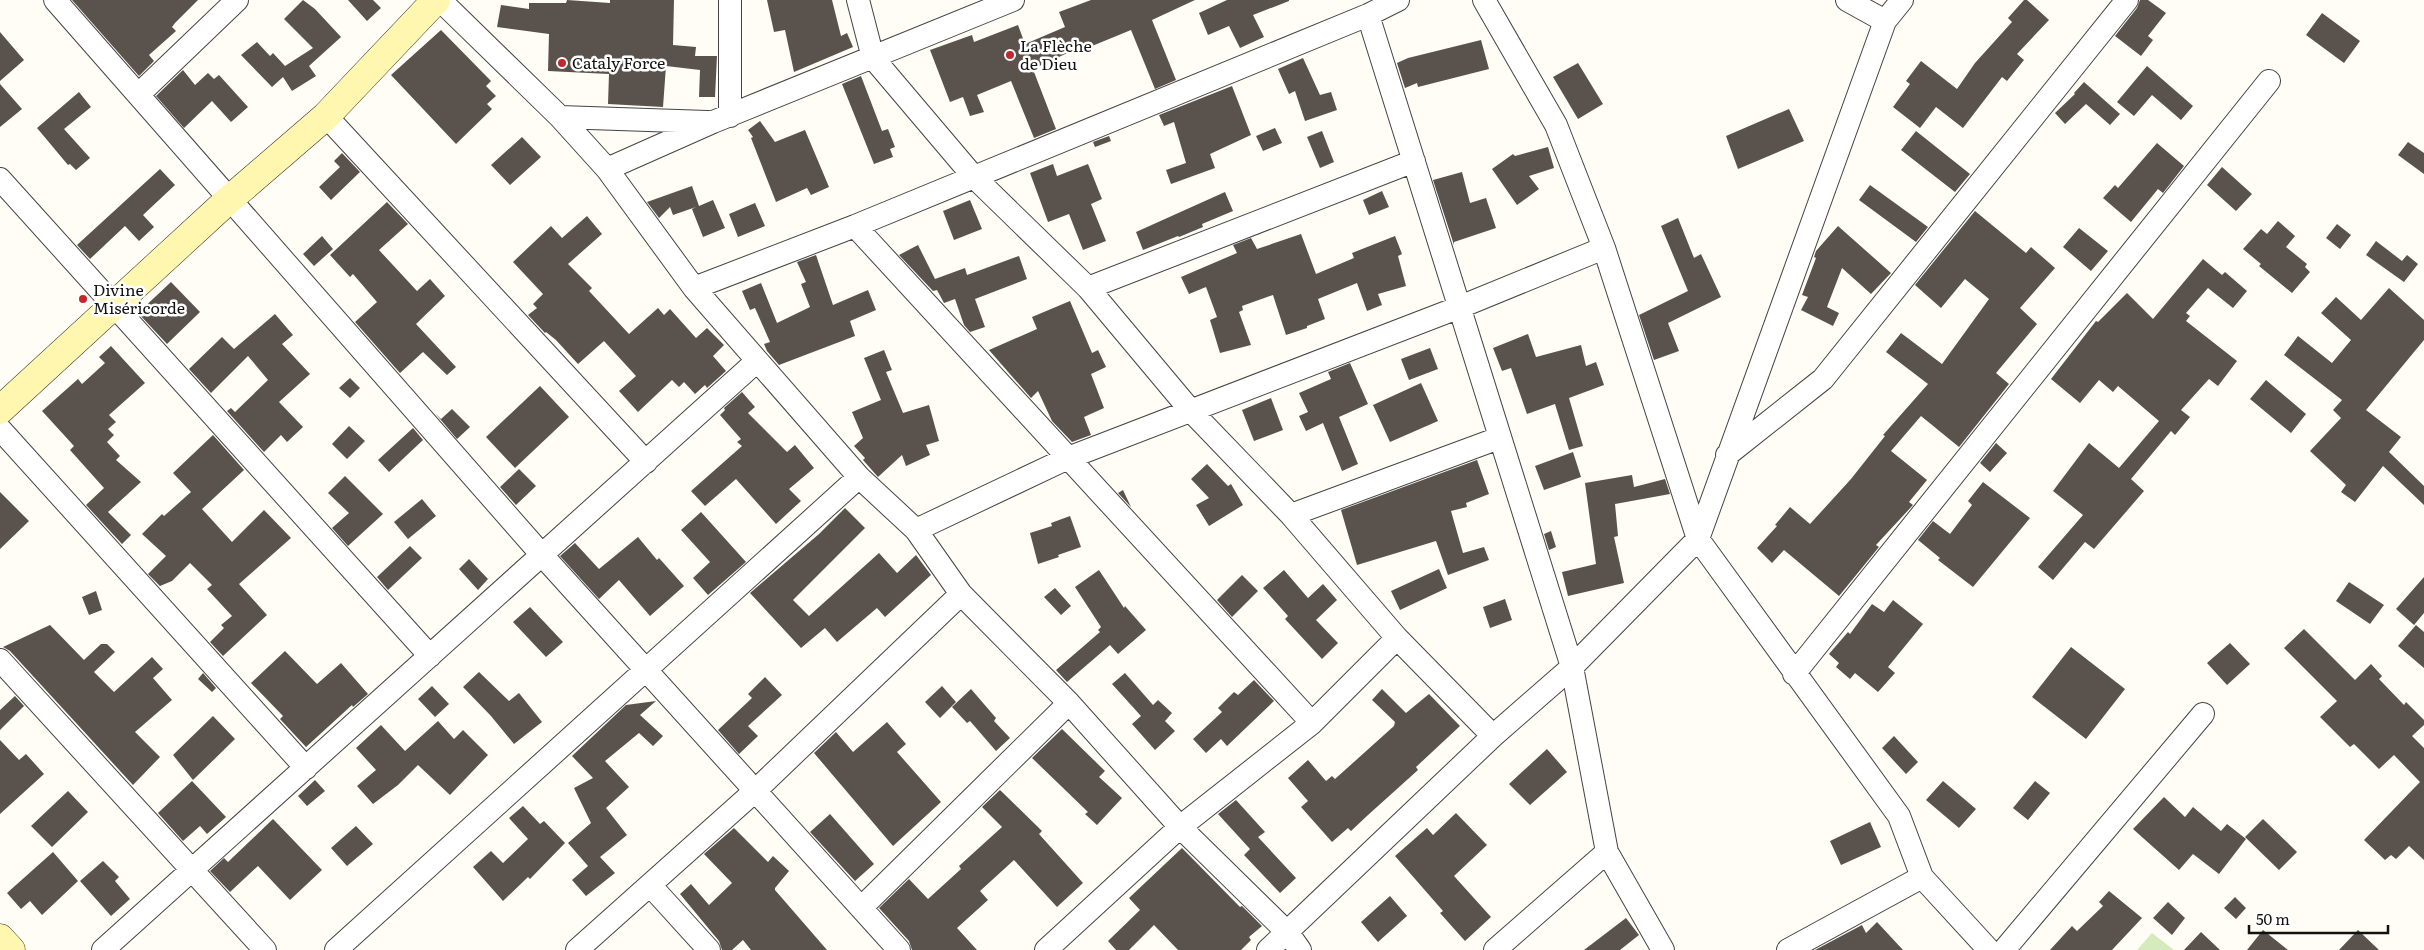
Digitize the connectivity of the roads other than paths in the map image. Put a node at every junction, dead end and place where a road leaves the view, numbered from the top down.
1 (55, 0) edge
2 (237, 0) edge
3 (436, 0) edge
4 (440, 0) edge
5 (730, 0) edge
6 (858, 0) edge
7 (1013, 0) edge
8 (1398, 0) edge
9 (1484, 0) edge
10 (1847, 0) edge
11 (1902, 0) edge
12 (2127, 0) edge
13 (1368, 15) junction
14 (1885, 22) junction
15 (873, 58) junction
16 (2269, 81) dead end
17 (139, 94) junction
18 (326, 116) junction
19 (560, 117) junction
20 (722, 119) junction
21 (1414, 161) junction
22 (607, 169) junction
23 (973, 176) junction
24 (0, 179) edge
25 (231, 198) junction
26 (854, 226) junction
27 (1604, 248) junction
28 (694, 288) junction
29 (1088, 288) junction
30 (113, 305) junction
31 (1460, 307) junction
32 (757, 361) junction
33 (0, 410) edge
34 (1190, 412) junction
35 (0, 430) edge
36 (1499, 438) junction
37 (1727, 455) junction
38 (1068, 458) junction
39 (646, 462) junction
40 (860, 477) junction
41 (1291, 516) junction
42 (916, 530) junction
43 (1698, 539) junction
44 (542, 555) junction
45 (961, 594) junction
46 (1397, 638) junction
47 (430, 656) junction
48 (0, 660) edge
49 (1572, 667) junction
50 (647, 671) junction
51 (1794, 674) junction
52 (1070, 703) junction
53 (2203, 714) dead end
54 (1312, 723) junction
55 (1494, 736) junction
56 (306, 768) junction
57 (754, 791) junction
58 (1180, 827) junction
59 (1608, 852) junction
60 (192, 870) junction
61 (1922, 877) junction
62 (650, 885) junction
63 (861, 908) junction
64 (0, 938) edge
65 (1294, 941) edge
66 (12, 950) edge
67 (103, 950) edge
68 (265, 950) edge
69 (336, 950) edge
70 (577, 950) edge
71 (708, 950) edge
72 (898, 950) edge
73 (1046, 950) edge
74 (1268, 950) edge
75 (1495, 950) edge
76 (1663, 950) edge
77 (1788, 950) edge
78 (1989, 950) edge
79 (2004, 950) edge

1 - 17 street
2 - 17 street
3 - 18 street
4 - 19 street
5 - 20 street
6 - 15 street
7 - 15 street
8 - 13 street
9 - 27 street
10 - 14 street
11 - 14 street
12 - 37 street
13 - 21 street
13 - 23 street
14 - 37 street
15 - 20 street
15 - 23 street
16 - 51 street
17 - 25 street
18 - 25 street
18 - 39 street
19 - 20 street
19 - 22 street
20 - 22 street
21 - 29 street
21 - 31 street
22 - 28 street
23 - 26 street
23 - 29 street
24 - 30 street
25 - 30 street
25 - 44 street
26 - 28 street
26 - 38 street
27 - 31 street
27 - 43 street
28 - 32 street
29 - 34 street
30 - 33 street
30 - 47 street
31 - 34 street
31 - 36 street
32 - 39 street
32 - 40 street
34 - 38 street
34 - 41 street
35 - 56 street
36 - 41 street
36 - 49 street
37 - 43 street
38 - 42 street
38 - 54 street
39 - 44 street
40 - 42 street
40 - 50 street
41 - 46 street
42 - 45 street
43 - 49 street
43 - 51 street
44 - 47 street
44 - 50 street
45 - 52 street
45 - 57 street
46 - 54 street
46 - 55 street
47 - 56 street
48 - 60 street
49 - 55 street
49 - 59 street
50 - 57 street
50 - 69 street
51 - 61 street
52 - 58 street
52 - 63 street
53 - 79 street
54 - 58 street
55 - 65 street
56 - 60 street
57 - 62 street
57 - 63 street
58 - 65 street
58 - 73 street
59 - 75 street
59 - 76 street
60 - 67 street
60 - 68 street
61 - 77 street
61 - 78 street
62 - 70 street
62 - 71 street
63 - 72 street
64 - 66 street
65 - 74 street

